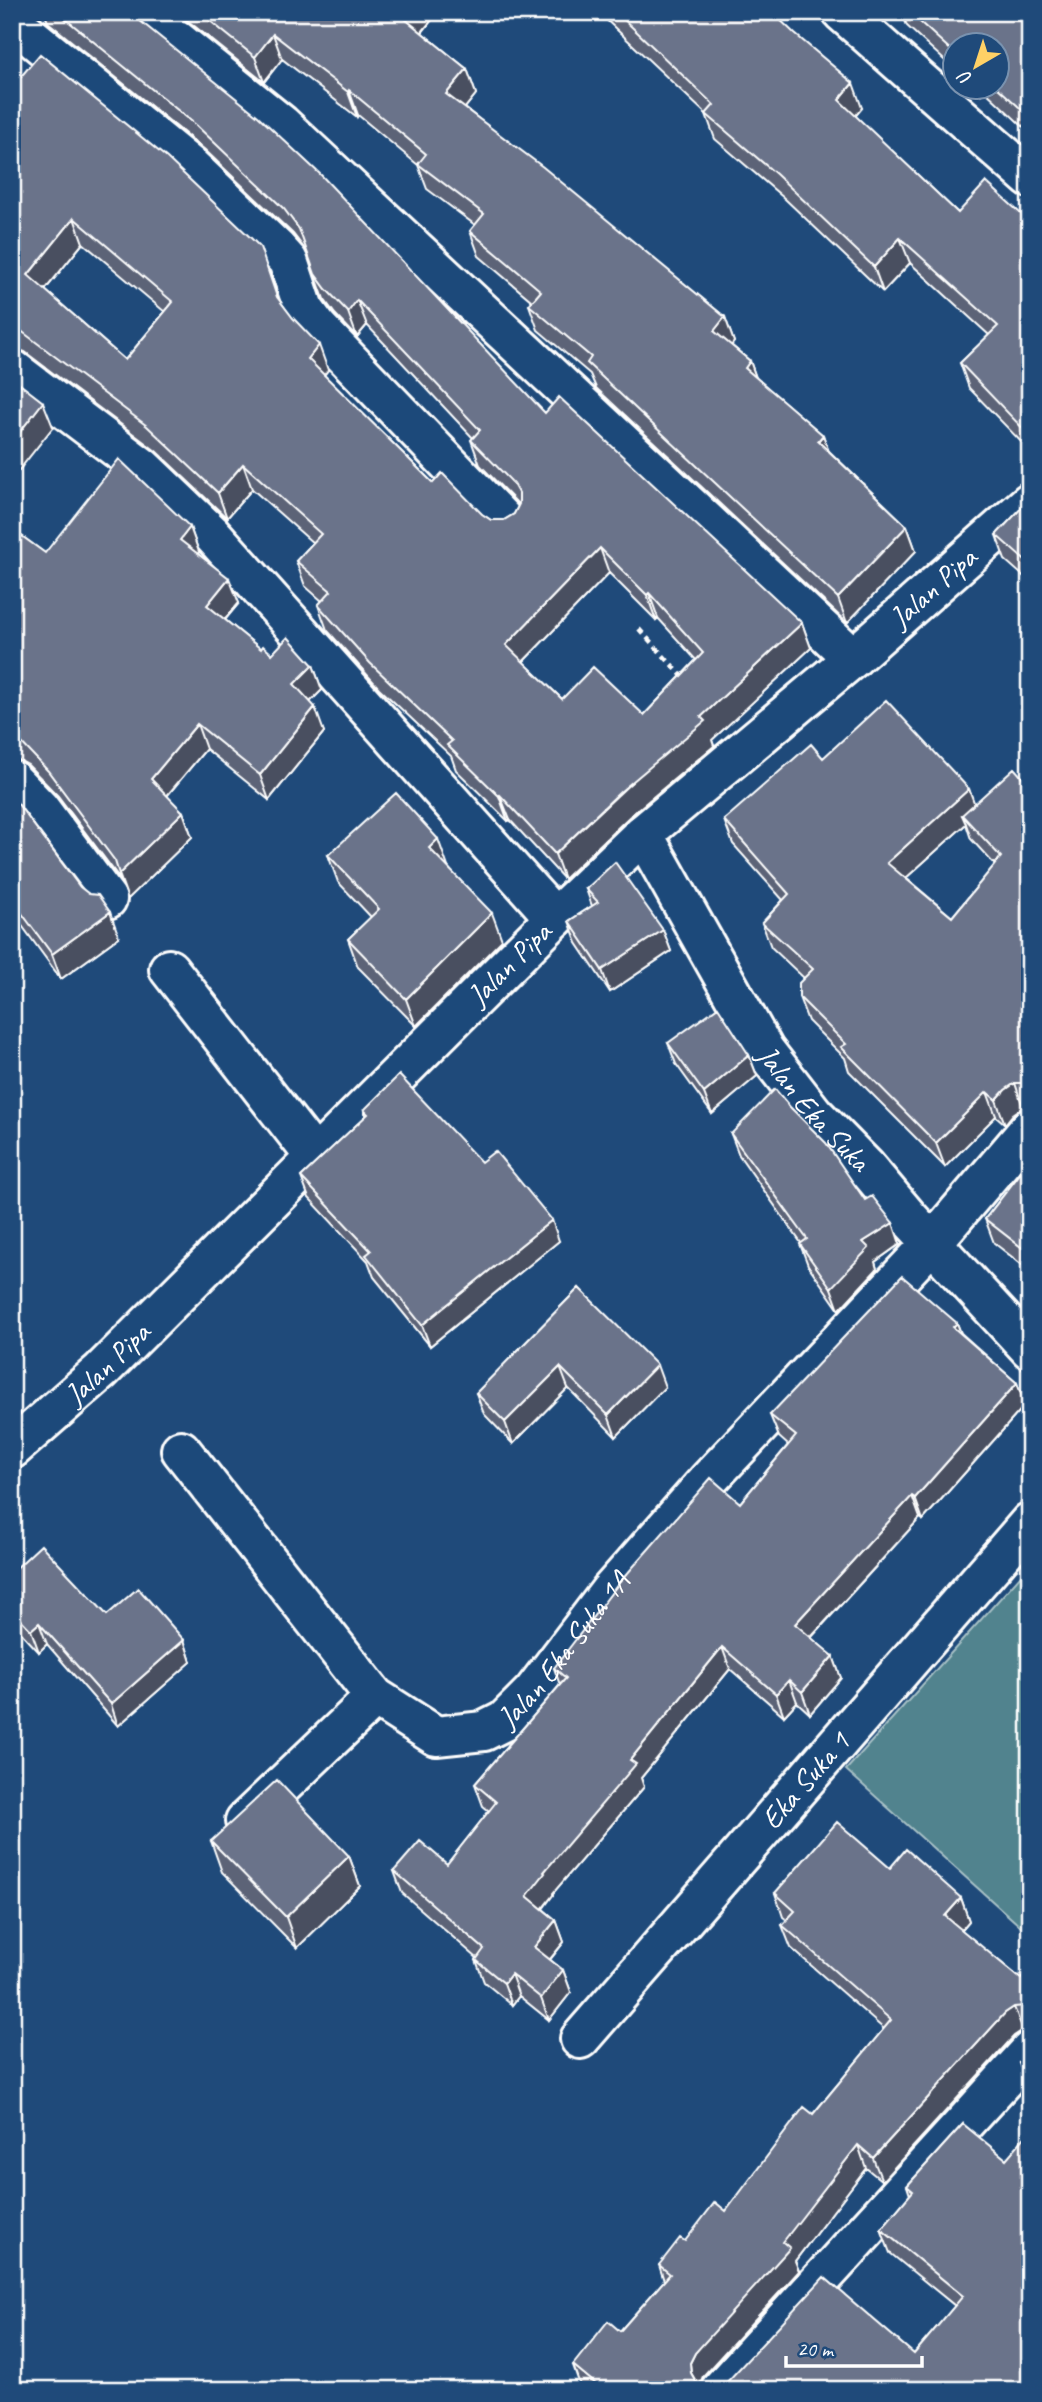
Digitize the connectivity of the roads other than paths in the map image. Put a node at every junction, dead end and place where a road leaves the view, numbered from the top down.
1 (142, 12) edge
2 (842, 12) edge
3 (1020, 12) edge
4 (12, 21) edge
5 (1030, 22) edge
6 (1030, 178) edge
7 (12, 369) edge
8 (1030, 502) edge
9 (508, 524) edge
10 (853, 658) junction
11 (12, 780) edge
12 (643, 834) junction
13 (107, 899) dead end
14 (555, 918) junction
15 (169, 969) dead end
16 (1030, 1128) edge
17 (315, 1157) junction
18 (932, 1243) junction
19 (1030, 1349) edge
20 (12, 1449) edge
21 (181, 1450) dead end
22 (1030, 1522) edge
23 (376, 1697) junction
24 (217, 1848) edge
25 (580, 2039) dead end
26 (1030, 2051) edge
27 (720, 2390) edge

1 - 10 street
2 - 6 street
3 - 5 street
4 - 9 street
7 - 14 street
8 - 10 street, Jalan Pipa
10 - 12 street, Jalan Pipa
11 - 13 street
12 - 14 street, Jalan Pipa
12 - 18 street, Jalan Eka Suka
14 - 17 street, Jalan Pipa
15 - 17 street
16 - 18 street, Jalan Eka Suka 1A
17 - 20 street, Jalan Pipa
18 - 19 street, Jalan Eka Suka
18 - 23 street, Jalan Eka Suka 1A
21 - 23 street, Jalan Eka Suka 1A
22 - 25 street, Eka Suka 1
23 - 24 street
26 - 27 street

